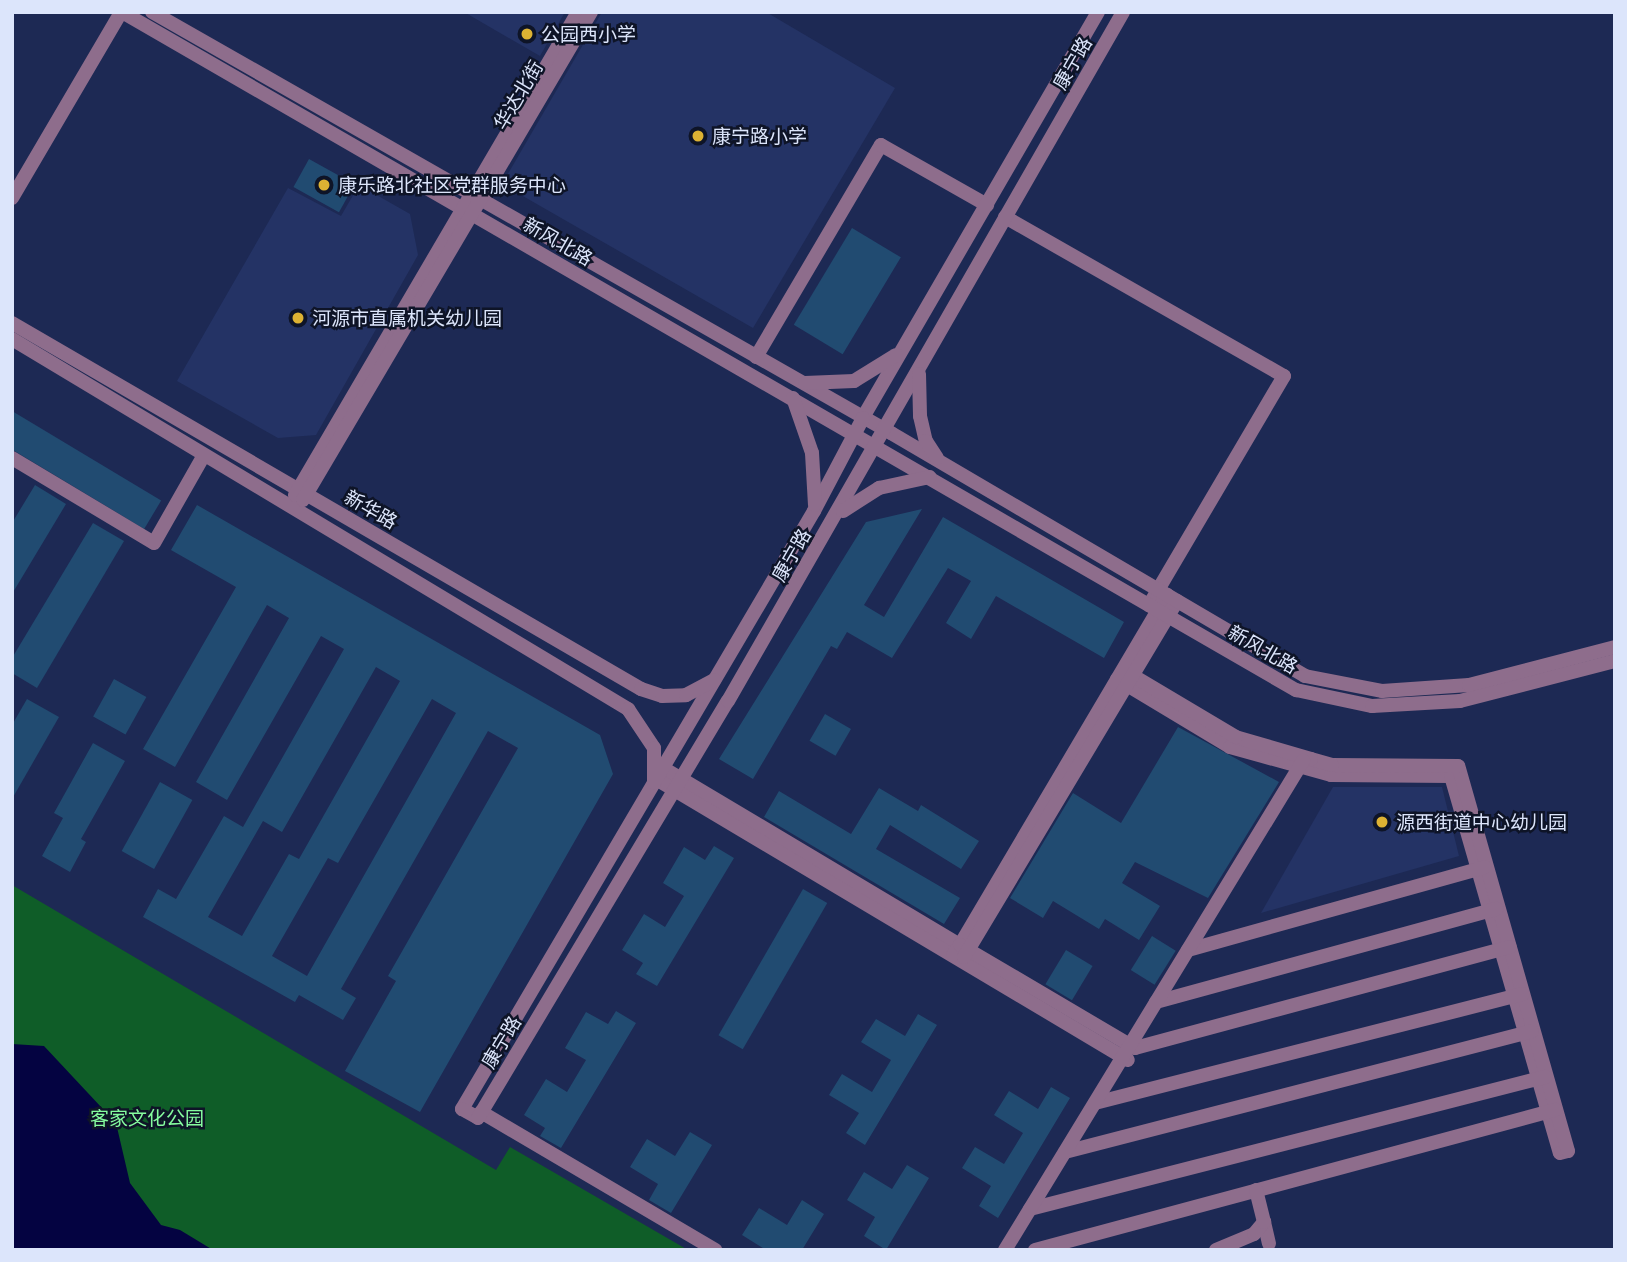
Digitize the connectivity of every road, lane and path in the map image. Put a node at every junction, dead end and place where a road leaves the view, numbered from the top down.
1 (122, 12) edge
2 (152, 12) edge
3 (578, 12) edge
4 (591, 12) edge
5 (1098, 12) edge
6 (1123, 12) edge
7 (473, 195) junction
8 (12, 198) edge
9 (987, 205) junction
10 (465, 209) junction
11 (1005, 216) junction
12 (12, 323) edge
13 (12, 339) edge
14 (903, 351) junction
15 (756, 357) junction
16 (921, 362) junction
17 (802, 383) junction
18 (793, 398) junction
19 (863, 418) junction
20 (883, 429) junction
21 (855, 434) junction
22 (875, 445) junction
23 (204, 454) junction
24 (12, 458) edge
25 (939, 462) junction
26 (930, 477) junction
27 (302, 492) junction
28 (293, 508) junction
29 (814, 511) junction
30 (832, 522) junction
31 (1167, 596) junction
32 (1159, 610) junction
33 (1615, 647) edge
34 (1615, 661) edge
35 (1125, 678) junction
36 (715, 680) junction
37 (1305, 763) junction
38 (658, 777) junction
39 (678, 785) junction
40 (1482, 868) junction
41 (1494, 910) junction
42 (1192, 948) junction
43 (1505, 948) junction
44 (961, 953) junction
45 (1519, 995) junction
46 (1160, 1001) junction
47 (1529, 1032) junction
48 (1129, 1053) junction
49 (1543, 1078) junction
50 (1099, 1102) junction
51 (480, 1115) junction
52 (1069, 1151) junction
53 (1256, 1190) junction
54 (1034, 1208) junction
55 (1264, 1222) junction
56 (1269, 1243) dead end
57 (702, 1250) edge
58 (715, 1250) edge
59 (1005, 1250) edge
60 (1012, 1250) edge
61 (1035, 1250) edge
62 (1216, 1250) edge

1 - 8 street
1 - 10 street, 新风北路
2 - 7 street, 新风北路
3 - 7 street, 华达北街
4 - 7 street, 华达北街
5 - 9 street, 康宁路
6 - 11 street, 康宁路
7 - 10 street
7 - 15 street, 新风北路
9 - 14 street, 康宁路
9 - 15 street
10 - 18 street, 新风北路
10 - 27 street
11 - 16 street, 康宁路
11 - 31 street
12 - 27 street, 新华路
13 - 23 street, 新华路
14 - 17 street
14 - 19 street, 康宁路
15 - 17 street, 新风北路
16 - 20 street, 康宁路
16 - 25 street
17 - 19 street, 新风北路
18 - 21 street, 新风北路
18 - 29 street
19 - 20 street, 新风北路
19 - 21 street, 康宁路
20 - 22 street, 康宁路
20 - 25 street, 新风北路
21 - 22 street, 新风北路
21 - 29 street, 康宁路
22 - 26 street, 新风北路
22 - 30 street, 康宁路
23 - 24 street
23 - 28 street, 新华路
25 - 31 street, 新风北路
26 - 30 street
26 - 32 street, 新风北路
27 - 28 street
27 - 36 street, 新华路
28 - 38 street, 新华路
29 - 36 street, 康宁路
30 - 39 street, 康宁路
31 - 32 street
31 - 32 street
31 - 33 street, 新风北路
32 - 34 street, 新风北路
32 - 35 street
35 - 37 street
35 - 44 street
36 - 38 street, 康宁路
37 - 40 street
37 - 42 street
38 - 39 street
38 - 51 street, 康宁路
39 - 44 street
39 - 51 street, 康宁路
40 - 41 street
40 - 42 street
41 - 43 street
41 - 46 street
42 - 46 street
43 - 45 street
43 - 48 street
44 - 48 street
45 - 47 street
45 - 50 street
46 - 48 street
47 - 49 street
47 - 52 street
48 - 50 street
49 - 53 street
49 - 54 street
50 - 52 street
51 - 57 street
51 - 58 street
52 - 54 street
53 - 55 street
53 - 61 street
54 - 59 street
54 - 60 street
55 - 56 street
55 - 62 street

